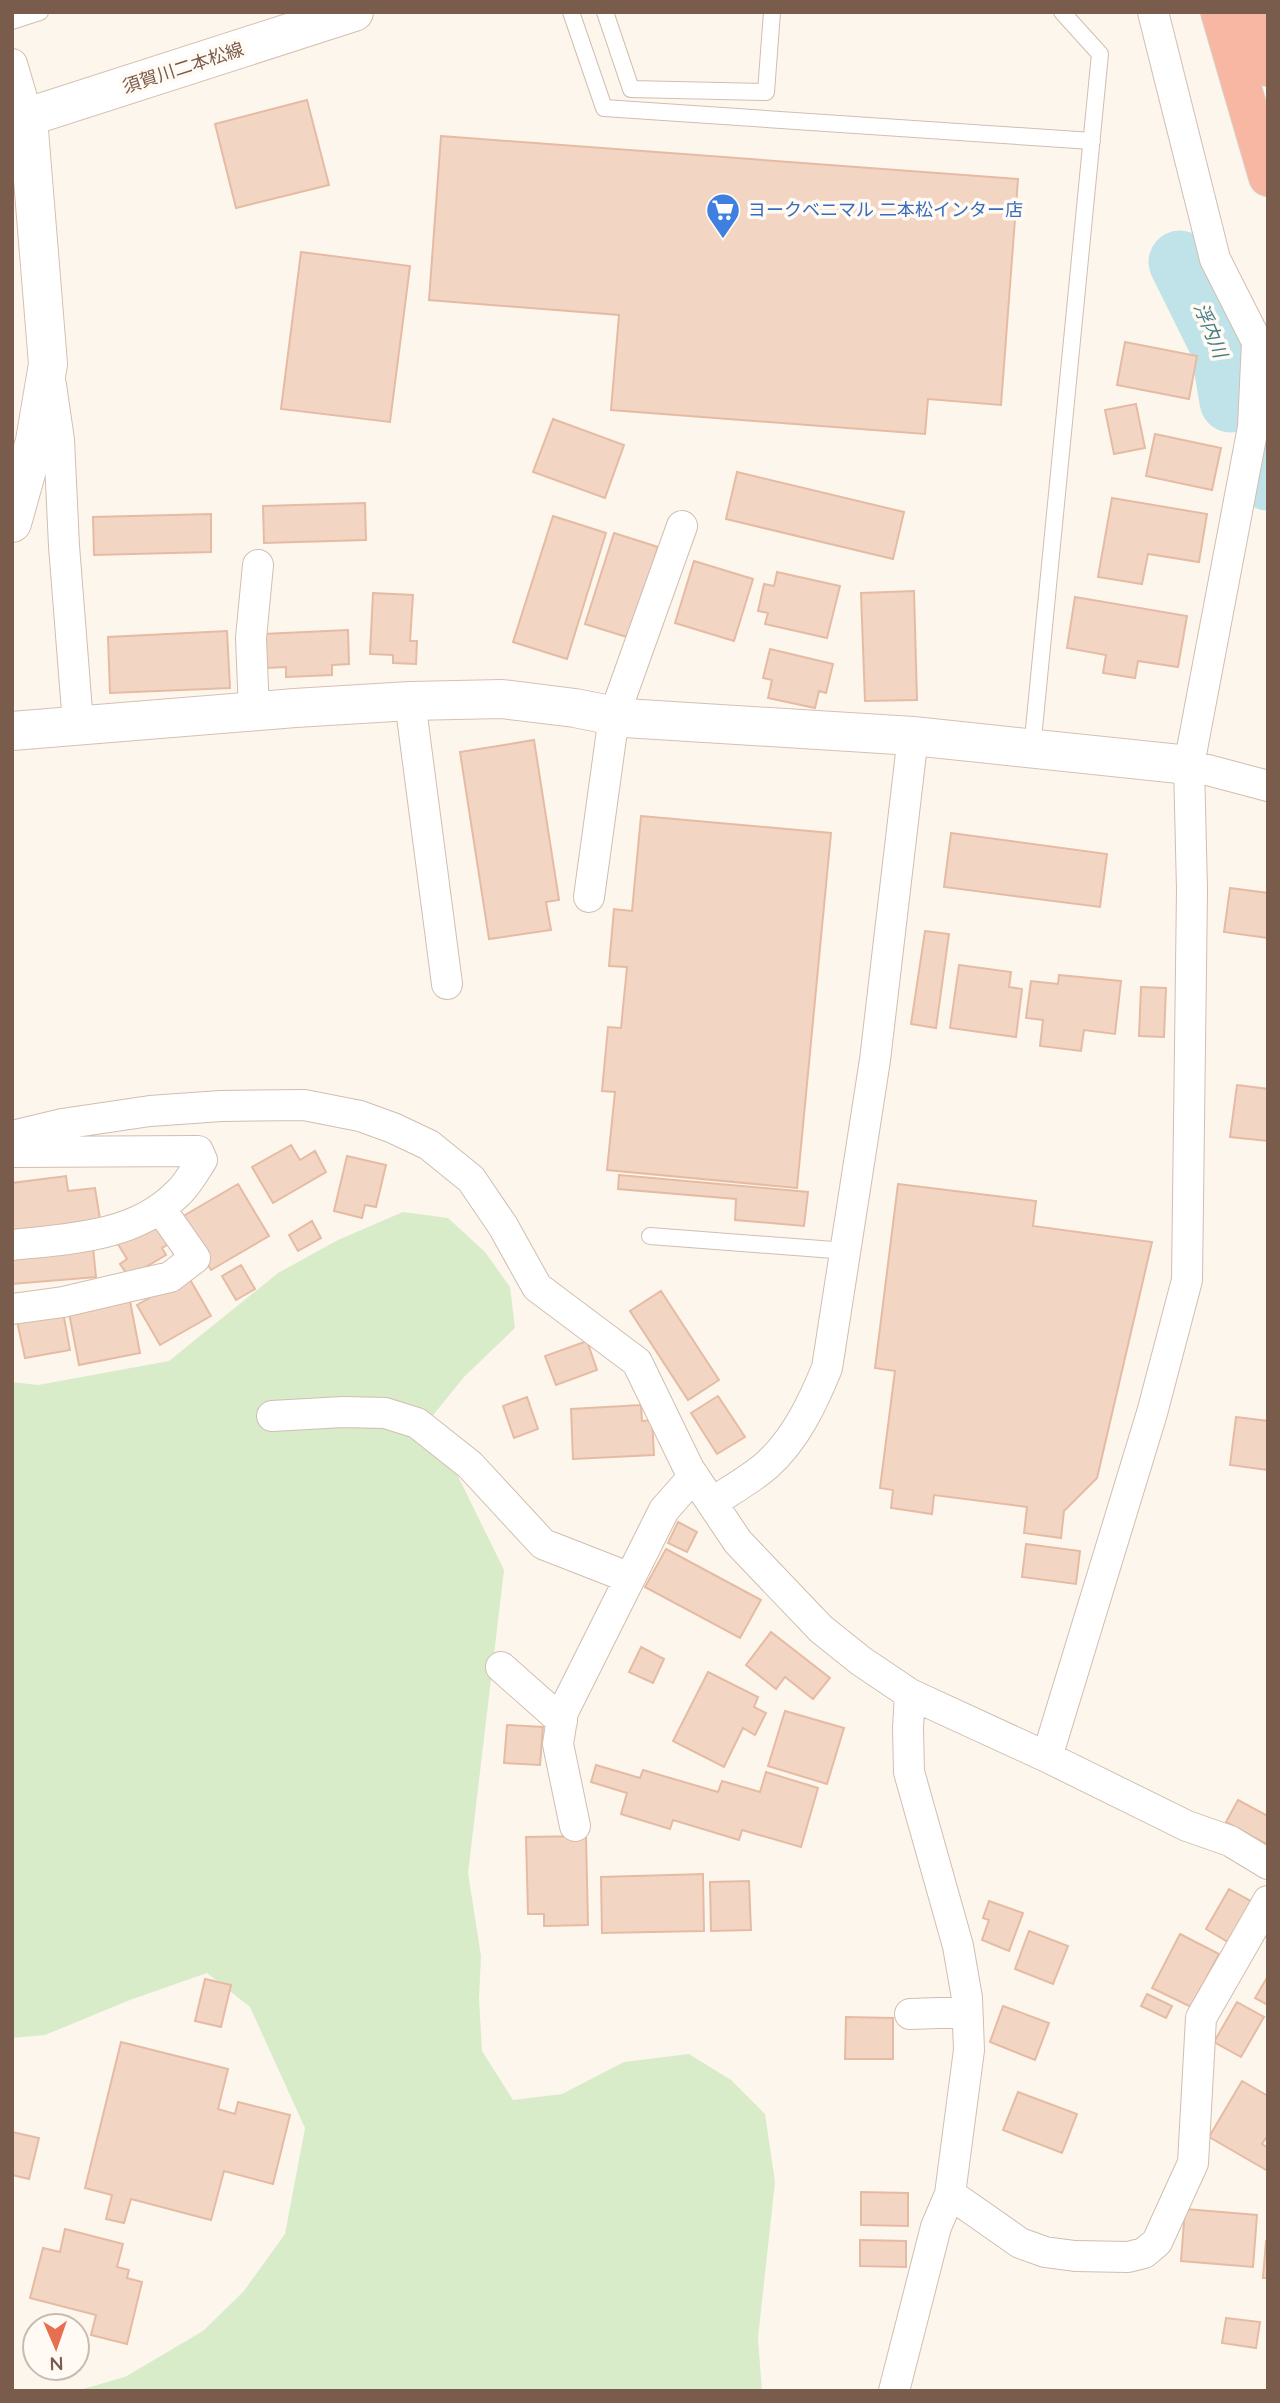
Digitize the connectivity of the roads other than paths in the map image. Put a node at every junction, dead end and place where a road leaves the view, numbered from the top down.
1 (40, 12) edge
2 (354, 12) edge
3 (571, 12) edge
4 (605, 12) edge
5 (772, 12) edge
6 (1062, 12) edge
7 (1153, 12) edge
8 (1220, 12) edge
9 (1250, 12) edge
10 (12, 21) edge
11 (12, 64) edge
12 (1268, 67) edge
13 (20, 120) edge
14 (1092, 141) junction
15 (1268, 177) edge
16 (1262, 342) edge
17 (48, 364) junction
18 (12, 523) edge
19 (682, 526) dead end
20 (257, 565) dead end
21 (410, 701) junction
22 (254, 712) junction
23 (614, 716) junction
24 (78, 724) junction
25 (12, 731) edge
26 (912, 736) junction
27 (1032, 749) junction
28 (1189, 765) junction
29 (1268, 786) edge
30 (589, 897) dead end
31 (447, 984) dead end
32 (12, 1136) edge
33 (12, 1152) edge
34 (160, 1208) junction
35 (650, 1236) dead end
36 (12, 1245) edge
37 (847, 1251) junction
38 (12, 1309) edge
39 (272, 1416) dead end
40 (694, 1476) junction
41 (713, 1502) junction
42 (630, 1578) junction
43 (500, 1667) dead end
44 (910, 1694) junction
45 (562, 1721) junction
46 (1047, 1757) junction
47 (575, 1826) dead end
48 (1268, 1864) edge
49 (1268, 1901) edge
50 (967, 2012) junction
51 (910, 2014) dead end
52 (950, 2194) junction
53 (894, 2391) edge

1 - 10 lane
2 - 13 street, 須賀川二本松線
3 - 14 lane
4 - 5 lane
6 - 14 lane
7 - 16 street
8 - 15 highway
9 - 12 highway
11 - 13 street
13 - 17 street
14 - 27 lane
16 - 28 street
17 - 18 street
17 - 24 street
19 - 23 street
20 - 22 street
21 - 22 street
21 - 23 street
21 - 31 street
22 - 24 street
23 - 26 street
23 - 30 street
24 - 25 street
26 - 27 street
26 - 37 street
27 - 28 street
28 - 29 street
28 - 46 street
32 - 40 street
33 - 34 street
34 - 36 street
34 - 38 street
35 - 37 lane
37 - 41 street
39 - 42 street
40 - 41 street
40 - 42 street
41 - 44 street
42 - 45 street
43 - 45 street
44 - 46 street
44 - 50 street
45 - 47 street
46 - 48 street
49 - 52 street
50 - 51 street
50 - 52 street
52 - 53 street

